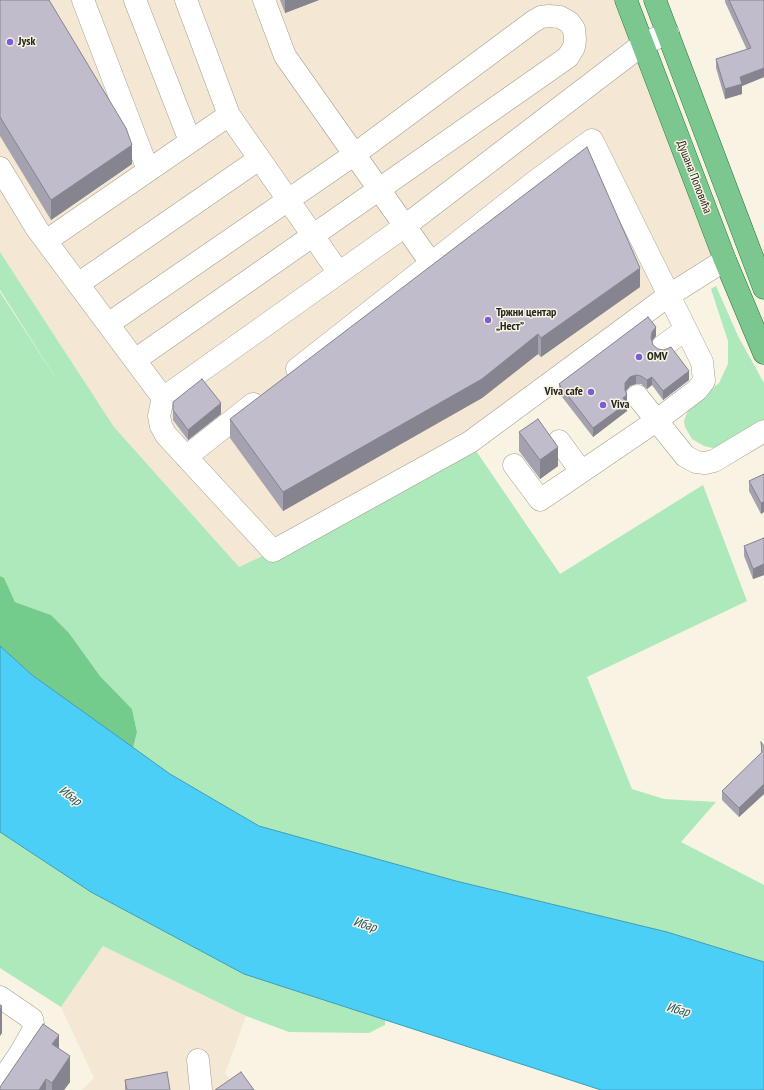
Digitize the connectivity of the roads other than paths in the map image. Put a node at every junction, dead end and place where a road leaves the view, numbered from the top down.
1 (84, 0) edge
2 (135, 0) edge
3 (186, 0) edge
4 (264, 0) edge
5 (626, 0) edge
6 (656, 0) edge
7 (668, 33) junction
8 (643, 44) junction
9 (229, 115) junction
10 (190, 141) junction
11 (355, 154) junction
12 (259, 159) junction
13 (0, 168) edge
14 (148, 170) junction
15 (380, 190) junction
16 (288, 200) junction
17 (405, 226) junction
18 (314, 236) junction
19 (46, 241) junction
20 (725, 260) junction
21 (431, 262) junction
22 (339, 273) junction
23 (78, 284) junction
24 (764, 288) edge
25 (668, 296) junction
26 (108, 324) junction
27 (685, 330) junction
28 (664, 346) dead end
29 (764, 353) edge
30 (135, 360) junction
31 (637, 396) dead end
32 (163, 398) junction
33 (656, 421) junction
34 (764, 431) edge
35 (559, 441) dead end
36 (186, 457) junction
37 (514, 465) dead end
38 (581, 471) junction
39 (0, 997) edge
40 (198, 1060) dead end
41 (0, 1083) edge
42 (201, 1090) edge

1 - 14 lane
2 - 10 lane
3 - 9 lane
4 - 11 lane
5 - 8 main road, Душана Поповића
6 - 7 main road
7 - 8 lane
7 - 24 main road
8 - 17 lane
8 - 20 main road, Душана Поповића
9 - 10 lane
9 - 12 lane
10 - 14 lane
11 - 15 lane
11 - 15 lane
11 - 16 lane
12 - 16 lane
12 - 23 lane
13 - 19 lane
14 - 19 lane
15 - 17 lane
15 - 18 lane
16 - 18 lane
16 - 26 lane
17 - 21 lane
17 - 22 lane
18 - 22 lane
18 - 30 lane
19 - 23 lane
20 - 25 lane
20 - 29 main road, Душана Поповића
21 - 25 lane
21 - 36 lane
22 - 32 lane
23 - 26 lane
25 - 27 lane
25 - 36 lane
26 - 30 lane
27 - 28 lane
27 - 33 lane
30 - 32 lane
31 - 33 lane
32 - 36 lane
33 - 34 lane
33 - 38 lane
35 - 38 lane
37 - 38 lane
39 - 41 lane
40 - 42 lane

